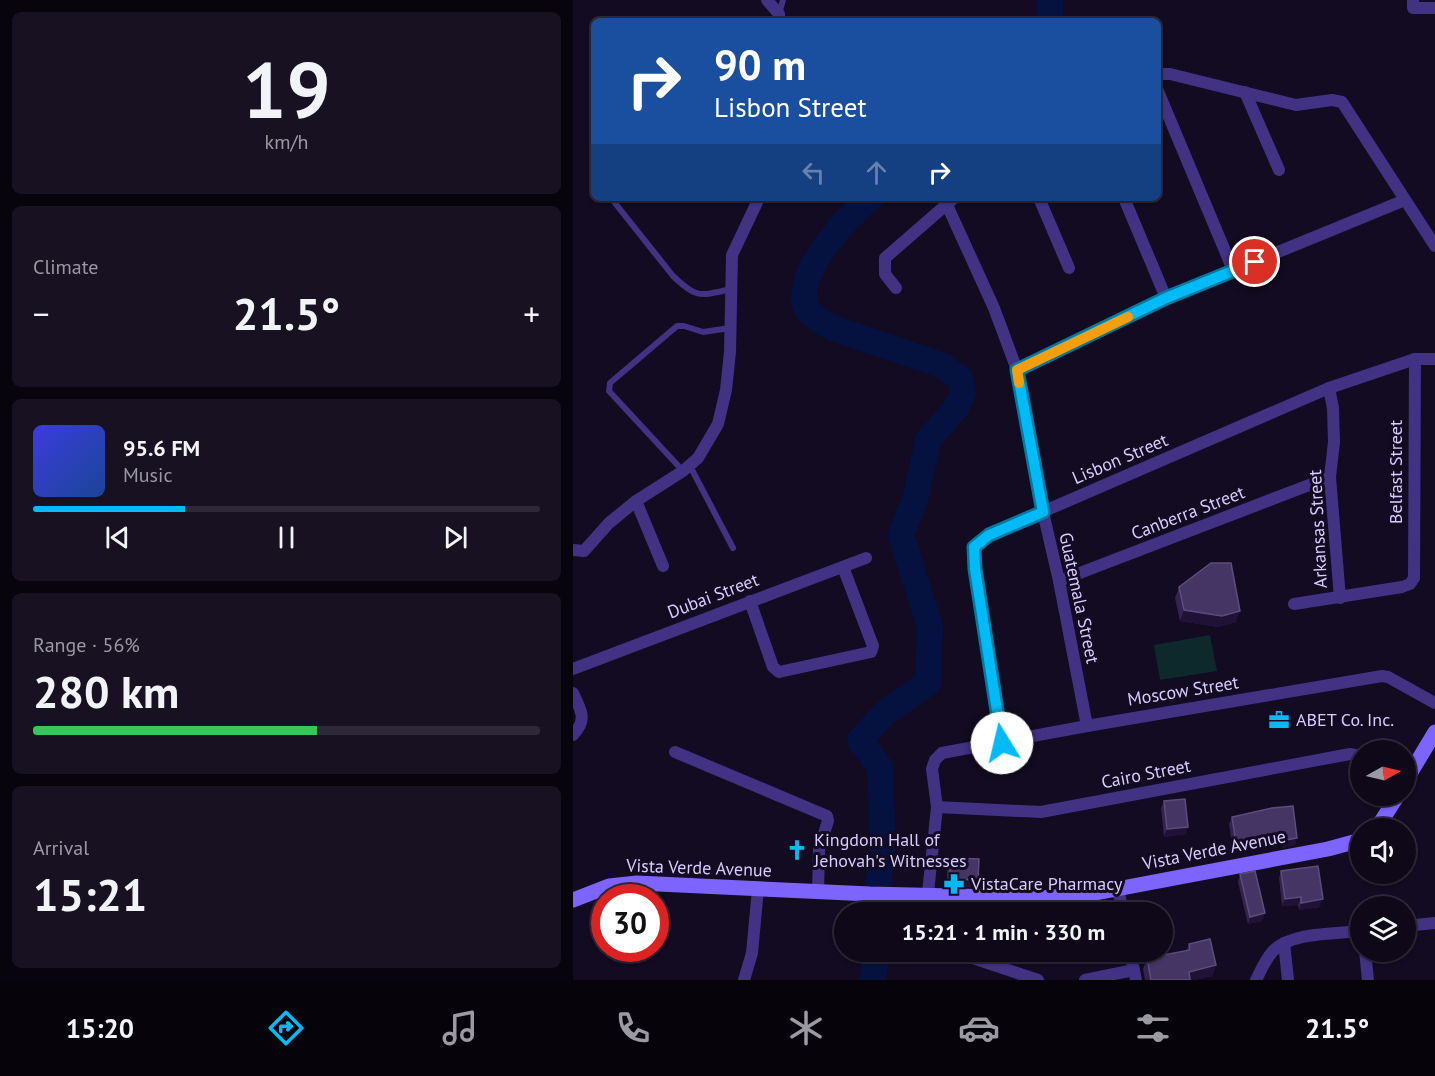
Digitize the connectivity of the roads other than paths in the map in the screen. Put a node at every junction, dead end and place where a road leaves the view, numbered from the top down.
1 (767, 0) edge
2 (783, 0) edge
3 (1413, 0) edge
4 (1435, 8) edge
5 (779, 17) edge
6 (1161, 74) edge
7 (1245, 92) junction
8 (1161, 98) edge
9 (1279, 170) dead end
10 (1405, 200) junction
11 (613, 201) edge
12 (758, 201) edge
13 (950, 201) edge
14 (1040, 201) edge
15 (1125, 201) edge
16 (1435, 246) edge
17 (1069, 268) dead end
18 (1233, 270) junction
19 (896, 288) dead end
20 (731, 289) junction
21 (1166, 298) junction
22 (731, 328) junction
23 (1435, 359) edge
24 (1415, 360) junction
25 (1017, 370) junction
26 (1329, 388) junction
27 (686, 468) junction
28 (1330, 477) junction
29 (636, 501) junction
30 (1043, 512) junction
31 (733, 548) dead end
32 (578, 550) edge
33 (866, 558) dead end
34 (663, 566) dead end
35 (843, 567) junction
36 (1059, 581) junction
37 (1340, 598) junction
38 (750, 601) junction
39 (1294, 604) dead end
40 (573, 669) edge
41 (573, 693) edge
42 (1435, 703) edge
43 (1087, 726) junction
44 (1435, 732) edge
45 (573, 735) edge
46 (1002, 743) junction
47 (675, 752) dead end
48 (1350, 754) edge
49 (1416, 765) edge
50 (937, 807) junction
51 (1350, 843) edge
52 (1118, 888) junction
53 (758, 889) junction
54 (818, 892) junction
55 (927, 895) junction
56 (573, 900) edge
57 (927, 902) edge
58 (1121, 902) edge
59 (1435, 923) edge
60 (1416, 925) edge
61 (1350, 932) edge
62 (1284, 943) junction
63 (985, 962) edge
64 (1366, 962) edge
65 (1135, 975) edge
66 (744, 980) edge
67 (1038, 980) edge
68 (1085, 980) edge
69 (1256, 980) edge
70 (1288, 980) edge
71 (1368, 980) edge

1 - 5 street
2 - 5 lane
3 - 4 street
6 - 7 street
7 - 9 street
7 - 10 street
8 - 18 street
10 - 16 street
10 - 18 street
11 - 20 lane
12 - 20 street
13 - 19 street
13 - 25 street, Guatemala Street
14 - 17 street
15 - 21 street
18 - 21 street
20 - 22 street
21 - 25 street
22 - 27 street
22 - 27 lane
23 - 24 street, Lisbon Street
24 - 26 street, Lisbon Street
24 - 37 street, Belfast Street
25 - 30 street, Guatemala Street
26 - 28 street, Arkansas Street
26 - 30 street, Lisbon Street
27 - 29 street
27 - 31 lane
28 - 36 street, Canberra Street
28 - 37 street, Arkansas Street
29 - 32 street
29 - 34 street
30 - 36 street, Guatemala Street
30 - 46 street, Lisbon Street
33 - 35 street, Dubai Street
35 - 38 street, Dubai Street
35 - 38 street
36 - 43 street, Guatemala Street
37 - 39 street
38 - 40 street, Dubai Street
41 - 45 street
42 - 43 street, Moscow Street
43 - 46 street, Moscow Street
44 - 49 street
46 - 50 street, Moscow Street
47 - 54 street
48 - 50 street, Cairo Street
50 - 55 street
51 - 52 street, Vista Verde Avenue
52 - 55 street, Vista Verde Avenue
52 - 58 street
53 - 54 street, Vista Verde Avenue
53 - 56 street, Vista Verde Avenue
53 - 66 street
54 - 55 street, Vista Verde Avenue
55 - 57 street
59 - 60 street
61 - 62 street
62 - 69 street
62 - 70 street
63 - 67 street
64 - 71 street
65 - 68 street

